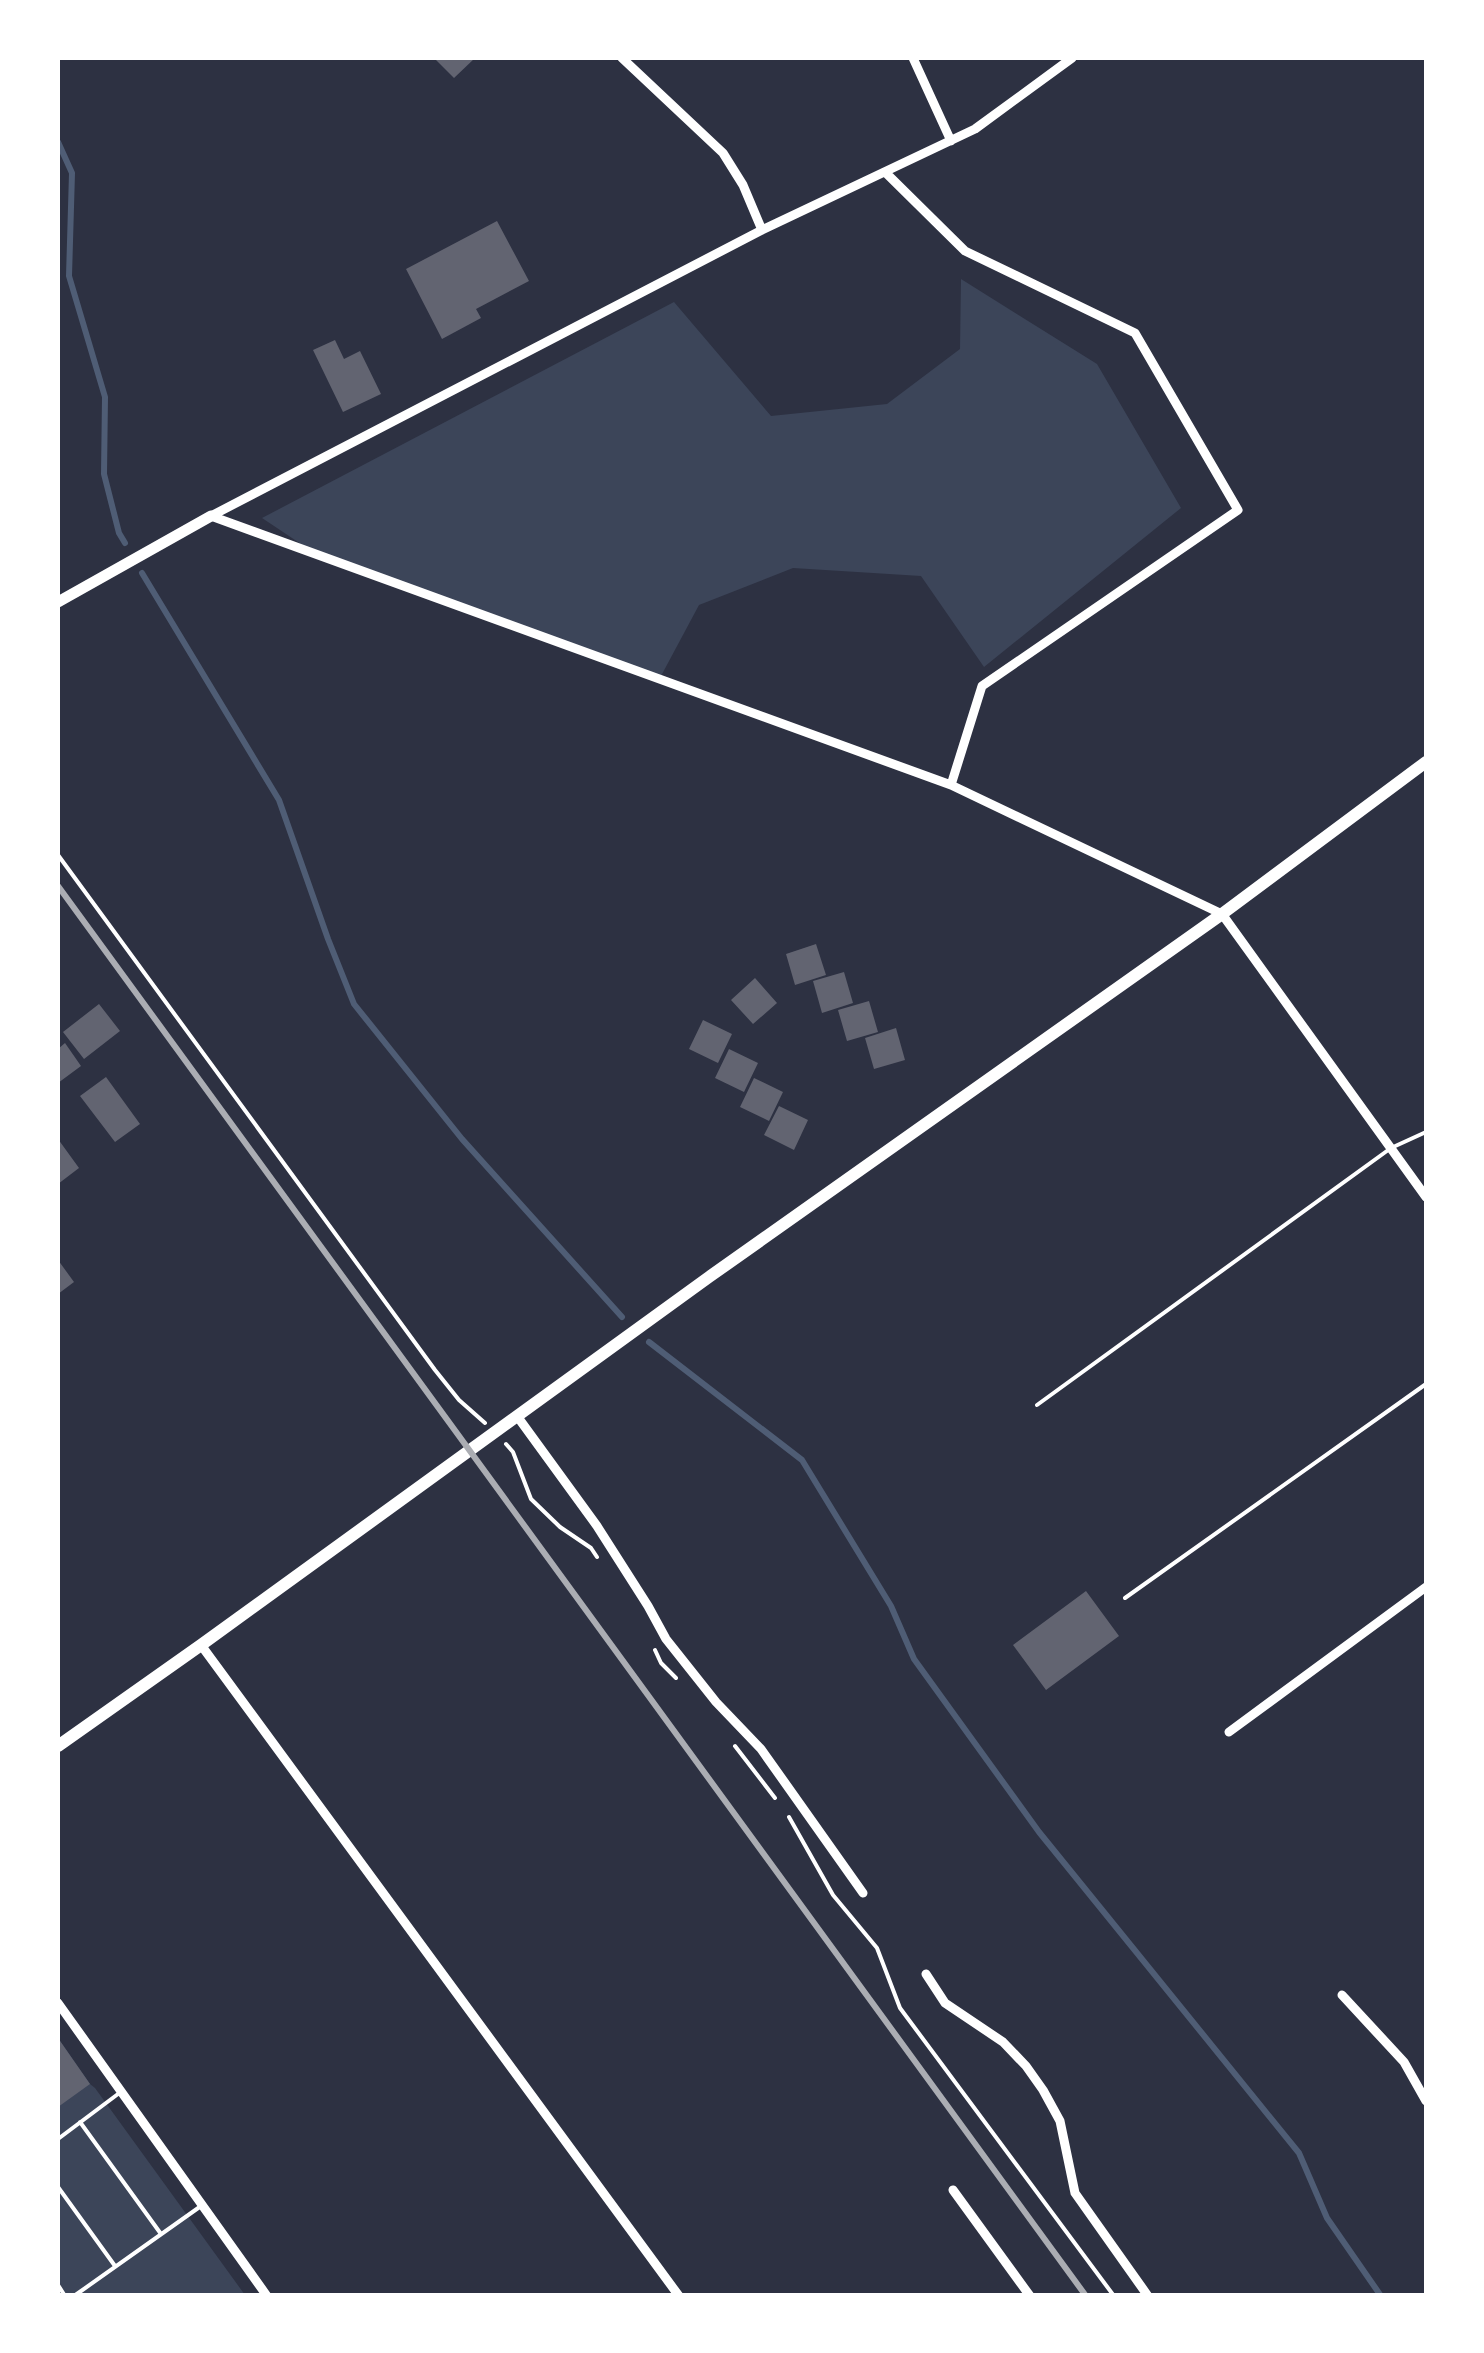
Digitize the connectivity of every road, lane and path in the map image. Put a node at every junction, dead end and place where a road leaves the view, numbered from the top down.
1 (622, 58) edge
2 (913, 58) edge
3 (1072, 58) edge
4 (952, 141) junction
5 (885, 172) junction
6 (762, 230) junction
7 (211, 516) junction
8 (58, 602) edge
9 (1426, 762) edge
10 (951, 785) junction
11 (58, 855) edge
12 (1222, 914) junction
13 (1426, 1132) edge
14 (1391, 1148) junction
15 (1426, 1197) edge
16 (1426, 1384) edge
17 (1037, 1405) dead end
18 (516, 1416) junction
19 (495, 1432) junction
20 (600, 1560) dead end
21 (1426, 1587) edge
22 (1126, 1598) dead end
23 (202, 1645) junction
24 (652, 1646) dead end
25 (681, 1683) dead end
26 (1230, 1732) dead end
27 (58, 1746) edge
28 (735, 1746) dead end
29 (777, 1800) dead end
30 (787, 1814) dead end
31 (864, 1893) dead end
32 (926, 1974) dead end
33 (1342, 1995) dead end
34 (58, 2003) edge
35 (121, 2092) junction
36 (1426, 2101) edge
37 (80, 2122) junction
38 (58, 2139) edge
39 (58, 2187) edge
40 (952, 2190) dead end
41 (202, 2205) junction
42 (160, 2234) junction
43 (115, 2266) junction
44 (58, 2285) edge
45 (65, 2296) edge
46 (74, 2296) edge
47 (267, 2296) edge
48 (679, 2296) edge
49 (1030, 2296) edge
50 (1114, 2296) edge
51 (1148, 2296) edge

1 - 6 street
2 - 4 street
3 - 4 street
4 - 5 street
5 - 6 street
5 - 10 street
6 - 7 street
7 - 8 street
7 - 10 street
9 - 12 main road
10 - 12 street
11 - 19 path
12 - 14 street
12 - 18 main road
13 - 14 lane
14 - 15 street
14 - 17 lane
16 - 22 lane
18 - 19 main road
18 - 31 street
19 - 20 path
19 - 23 main road
21 - 26 street
23 - 27 main road
23 - 48 street
24 - 25 path
28 - 29 path
30 - 50 path
32 - 51 street
33 - 36 street
34 - 35 street
35 - 37 lane
35 - 41 street
37 - 38 lane
37 - 42 lane
39 - 43 lane
40 - 49 street
41 - 42 lane
41 - 47 street
42 - 43 lane
43 - 46 lane
44 - 45 lane

